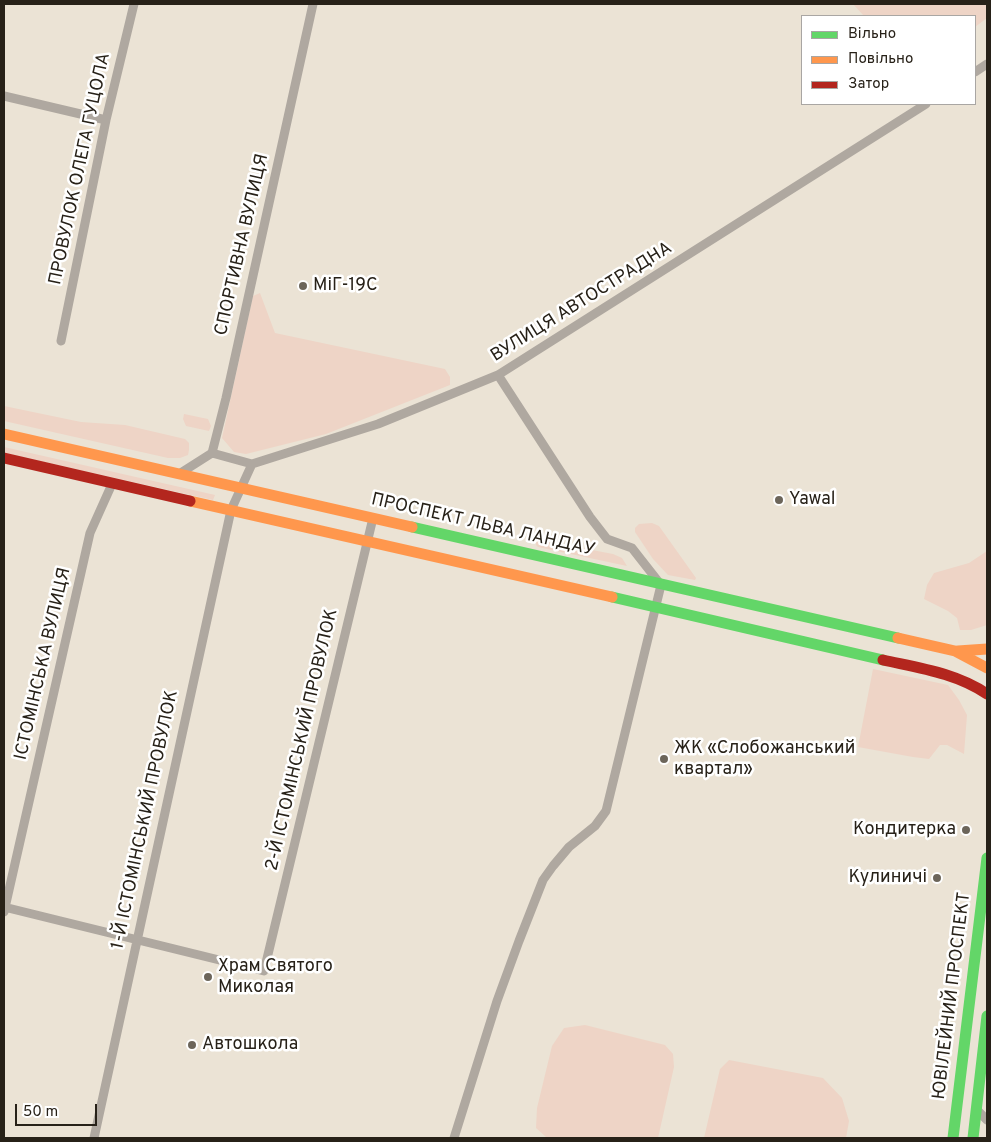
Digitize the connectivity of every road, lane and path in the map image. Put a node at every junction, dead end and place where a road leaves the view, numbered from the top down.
1 (134, 4) edge
2 (313, 4) edge
3 (987, 64) edge
4 (976, 71) edge
5 (4, 96) edge
6 (924, 105) edge
7 (106, 120) junction
8 (61, 341) dead end
9 (498, 375) junction
10 (4, 434) edge
11 (212, 453) junction
12 (4, 458) edge
13 (252, 464) junction
14 (178, 474) junction
15 (112, 484) junction
16 (240, 487) junction
17 (231, 510) junction
18 (373, 518) junction
19 (367, 541) junction
20 (662, 586) junction
21 (656, 608) junction
22 (987, 649) edge
23 (955, 651) junction
24 (987, 668) edge
25 (987, 672) edge
26 (950, 675) junction
27 (987, 694) edge
28 (987, 858) edge
29 (4, 909) edge
30 (137, 938) junction
31 (987, 1016) edge
32 (977, 1110) junction
33 (987, 1120) edge
34 (94, 1138) edge
35 (454, 1138) edge
36 (953, 1138) edge
37 (973, 1138) edge

1 - 7 street, ПРОВУЛОК ОЛЕГА ГУЦОЛА
2 - 11 street, СПОРТИВНА ВУЛИЦЯ
3 - 4 street
5 - 7 street
6 - 9 street, ВУЛИЦЯ АВТОСТРАДНА
7 - 8 street, ПРОВУЛОК ОЛЕГА ГУЦОЛА
9 - 13 street, ВУЛИЦЯ АВТОСТРАДНА
9 - 20 street
10 - 14 main road, ПРОСПЕКТ ЛЬВА ЛАНДАУ
11 - 13 street
11 - 14 street
12 - 15 main road
13 - 16 street
14 - 16 main road, ПРОСПЕКТ ЛЬВА ЛАНДАУ
15 - 17 main road
15 - 29 street, ІСТОМІНСЬКА ВУЛИЦЯ
16 - 17 street, 1-Й ІСТОМІНСЬКИЙ ПРОВУЛОК
16 - 18 main road, ПРОСПЕКТ ЛЬВА ЛАНДАУ
17 - 19 main road
17 - 30 street, 1-Й ІСТОМІНСЬКИЙ ПРОВУЛОК
18 - 19 street, 2-Й ІСТОМІНСЬКИЙ ПРОВУЛОК
18 - 20 main road, ПРОСПЕКТ ЛЬВА ЛАНДАУ
19 - 21 main road
19 - 30 street, 2-Й ІСТОМІНСЬКИЙ ПРОВУЛОК
20 - 21 street
20 - 23 main road, ПРОСПЕКТ ЛЬВА ЛАНДАУ
21 - 26 main road
21 - 35 street
22 - 23 main road
23 - 24 main road
25 - 26 main road
26 - 27 main road
28 - 36 main road, ЮВІЛЕЙНИЙ ПРОСПЕКТ
29 - 30 street
30 - 34 street, 1-Й ІСТОМІНСЬКИЙ ПРОВУЛОК
31 - 32 main road, ЮВІЛЕЙНИЙ ПРОСПЕКТ
32 - 33 street
32 - 37 main road, ЮВІЛЕЙНИЙ ПРОСПЕКТ

